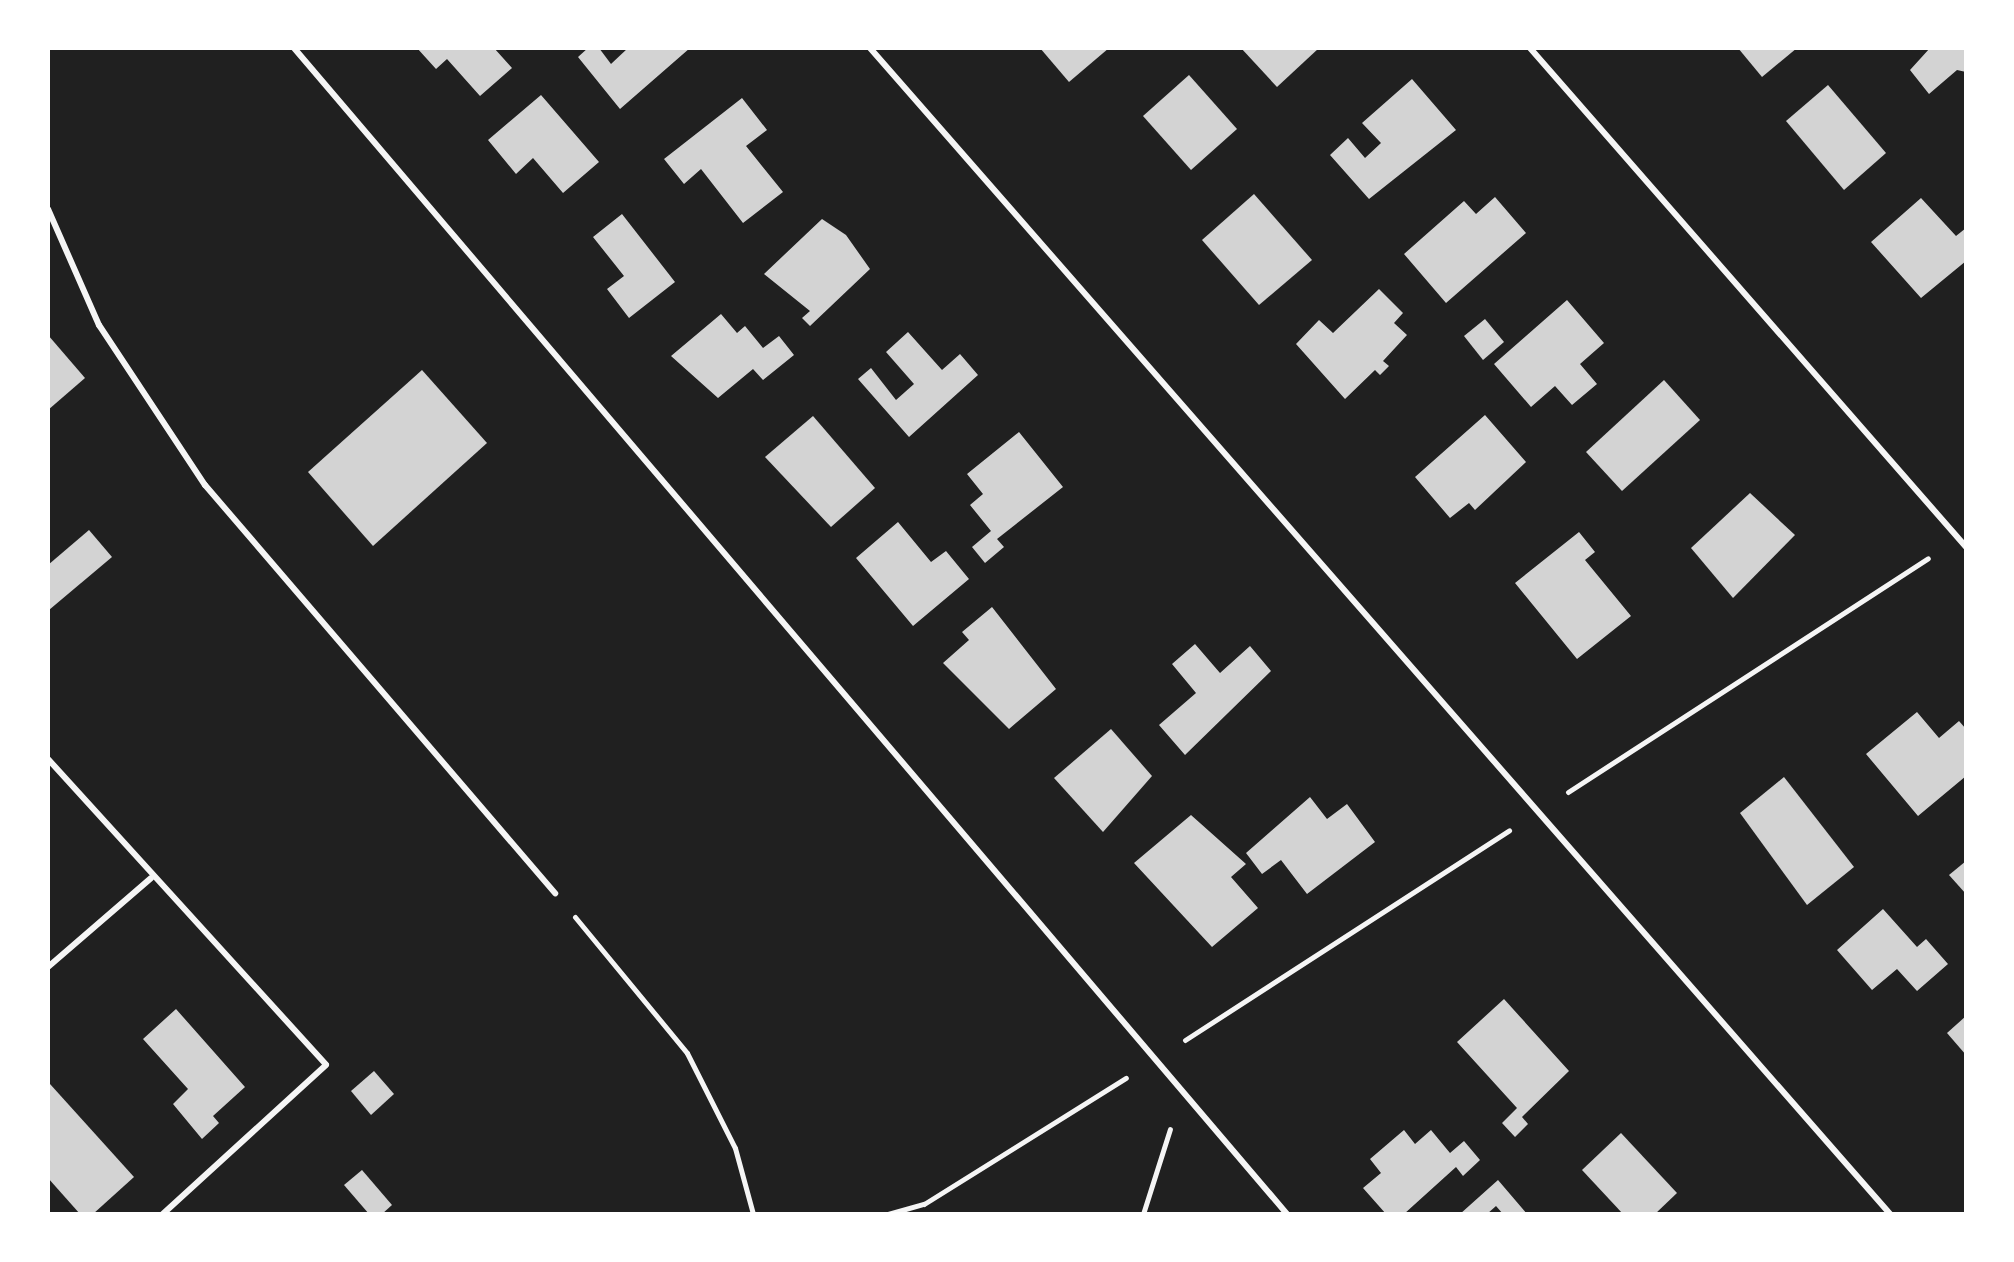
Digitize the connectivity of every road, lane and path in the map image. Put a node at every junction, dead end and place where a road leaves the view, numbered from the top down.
1 (294, 48) edge
2 (870, 48) edge
3 (1530, 48) edge
4 (48, 209) edge
5 (1958, 538) junction
6 (1966, 547) edge
7 (48, 759) edge
8 (1540, 810) junction
9 (151, 878) junction
10 (555, 893) joint
11 (48, 967) edge
12 (1154, 1060) junction
13 (1184, 1095) junction
14 (163, 1214) edge
15 (753, 1214) edge
16 (888, 1214) edge
17 (1143, 1214) edge
18 (1287, 1214) edge
19 (1890, 1214) edge

1 - 12 lane
2 - 8 lane
3 - 5 lane
4 - 10 lane
5 - 6 lane
5 - 8 path
7 - 9 lane
8 - 12 path
8 - 19 lane
9 - 11 lane
9 - 14 lane
10 - 15 path
12 - 13 lane
12 - 16 path
13 - 17 path
13 - 18 lane

